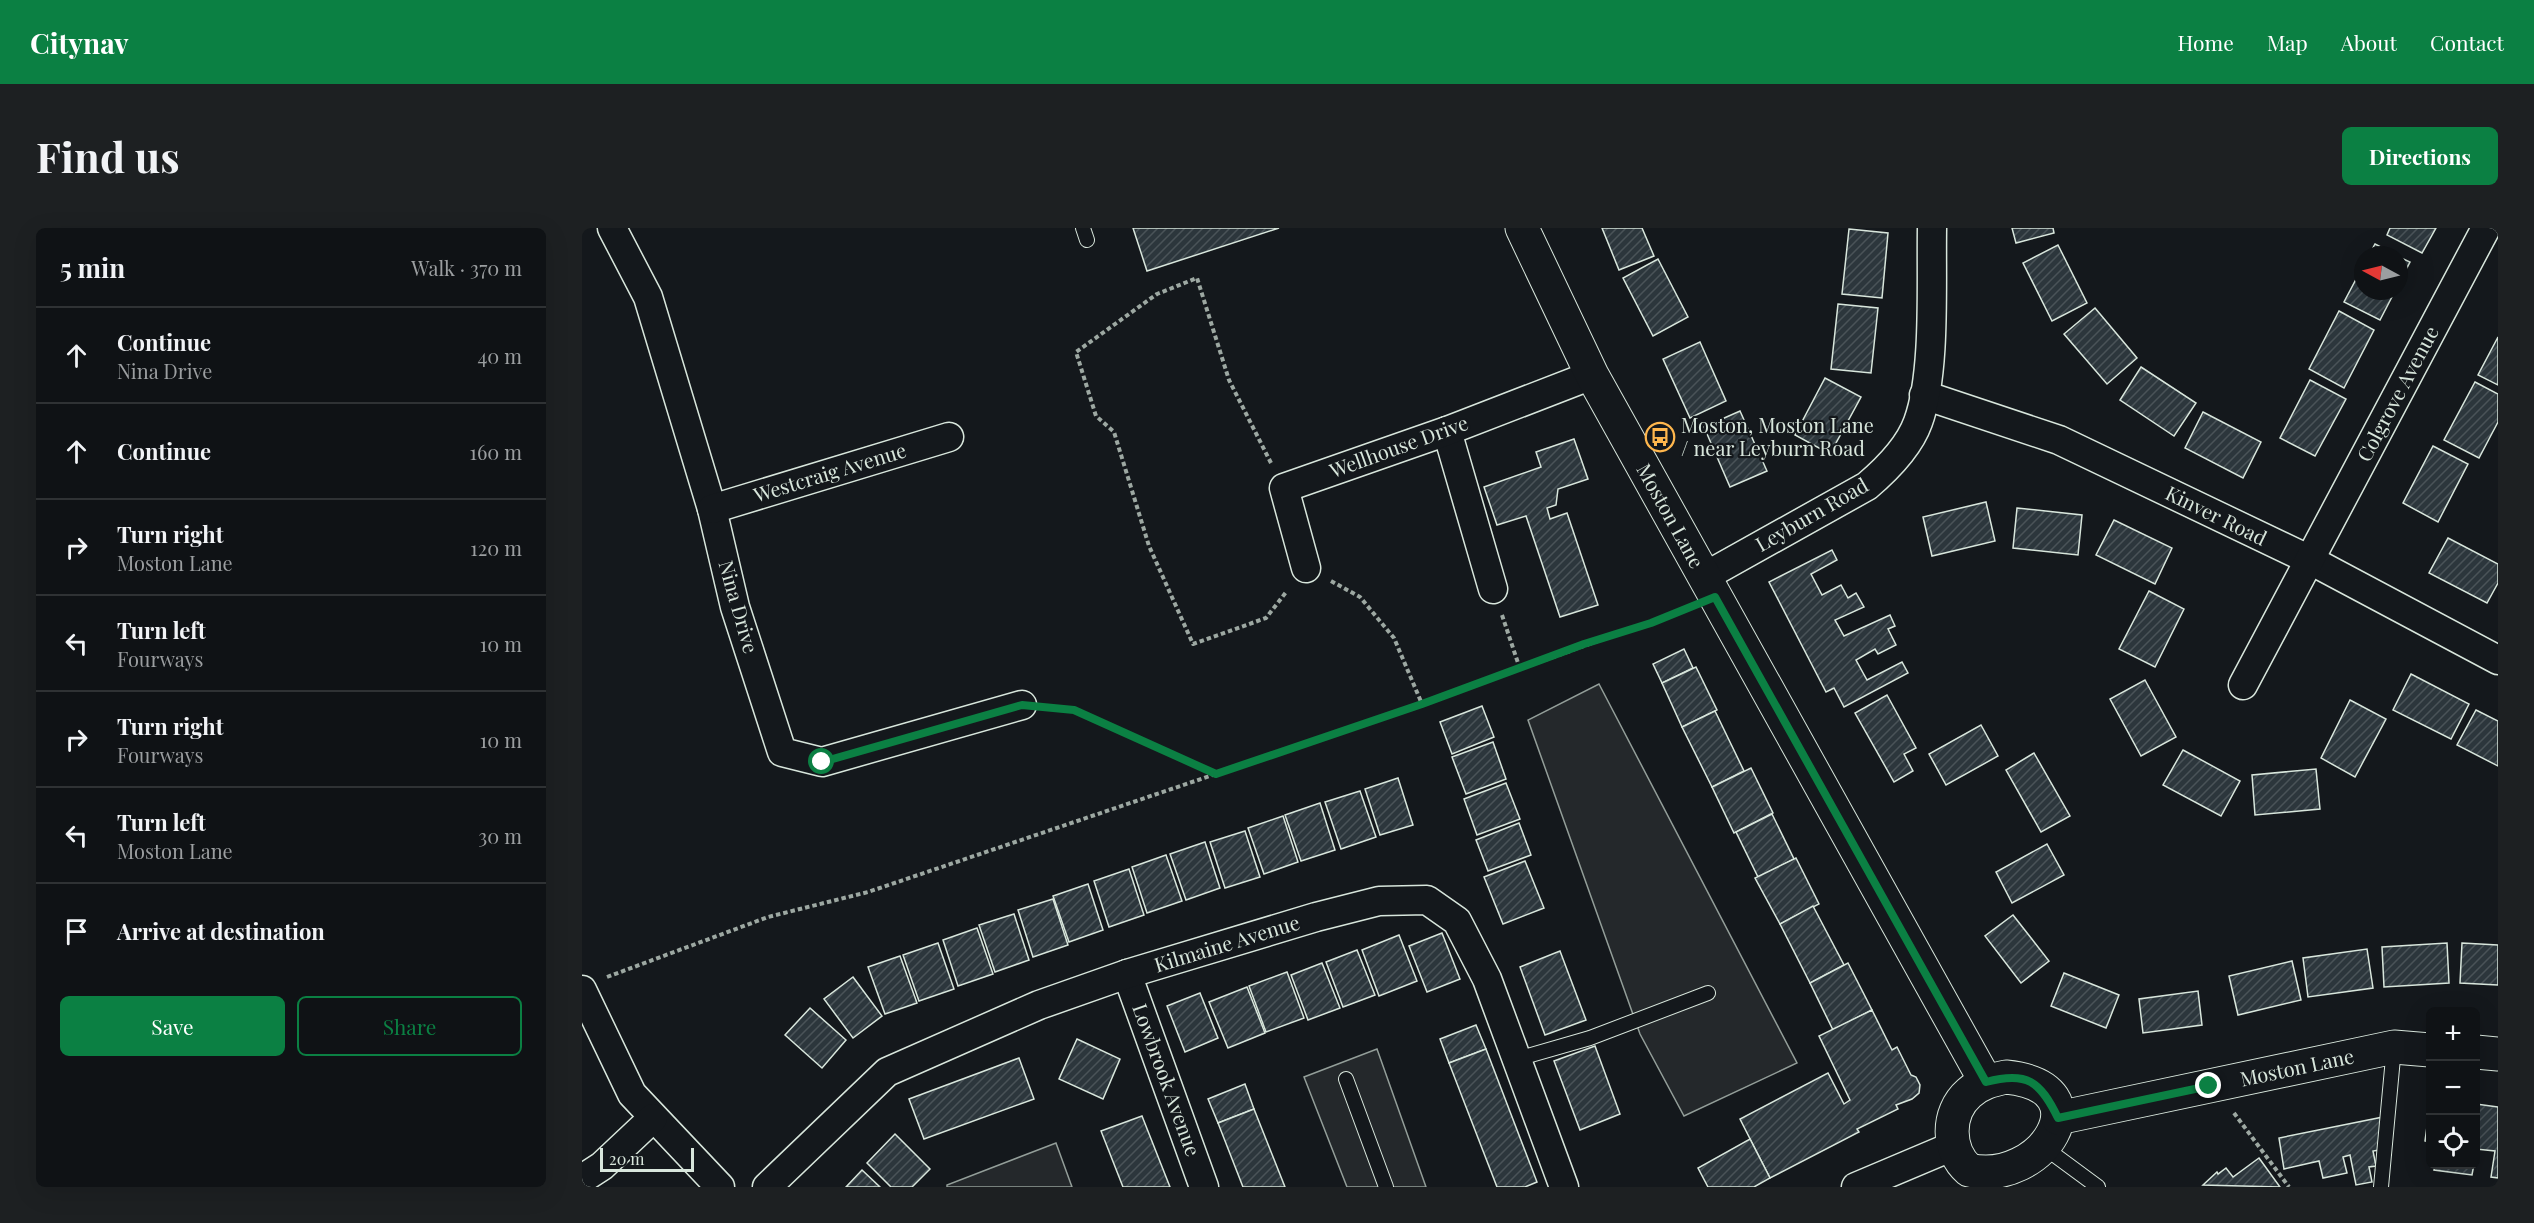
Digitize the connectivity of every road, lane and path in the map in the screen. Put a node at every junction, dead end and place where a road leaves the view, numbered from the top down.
1 (612, 228) edge
2 (1522, 228) edge
3 (1932, 228) edge
4 (2486, 228) edge
5 (1592, 375) junction
6 (1924, 395) junction
7 (1447, 431) junction
8 (949, 437) dead end
9 (1284, 488) junction
10 (712, 509) junction
11 (2310, 560) junction
12 (1306, 568) junction
13 (1710, 587) junction
14 (1493, 589) joint
15 (2498, 660) edge
16 (1520, 669) junction
17 (2243, 685) dead end
18 (1422, 704) junction
19 (1022, 705) joint
20 (1216, 774) junction
21 (1127, 974) junction
22 (593, 984) edge
23 (1708, 993) dead end
24 (2394, 1047) junction
25 (2426, 1050) edge
26 (2480, 1052) edge
27 (2498, 1054) edge
28 (1517, 1059) junction
29 (1346, 1079) dead end
30 (1986, 1082) junction
31 (2231, 1110) dead end
32 (653, 1118) junction
33 (2058, 1118) junction
34 (1953, 1146) junction
35 (2052, 1153) junction
36 (582, 1179) edge
37 (2014, 1185) edge
38 (720, 1187) edge
39 (767, 1187) edge
40 (1204, 1187) edge
41 (1386, 1187) edge
42 (1564, 1187) edge
43 (1856, 1187) edge
44 (2098, 1187) edge
45 (2289, 1187) edge
46 (2381, 1187) edge

1 - 10 street, Nina Drive
2 - 5 street, Moston Lane
3 - 6 street, Leyburn Road
4 - 11 street, Colgrove Avenue
5 - 7 street, Wellhouse Drive
5 - 13 street, Moston Lane
6 - 11 street, Kinver Road
6 - 13 street, Leyburn Road
7 - 9 street, Wellhouse Drive
7 - 14 street
8 - 10 street, Westcraig Avenue
9 - 12 street
9 - 12 path
10 - 19 street, Nina Drive
11 - 15 street, Kinver Road
11 - 17 street, Colgrove Avenue
12 - 18 path
13 - 16 path
13 - 30 street, Moston Lane
14 - 16 path
16 - 18 path
18 - 20 path
19 - 20 path
20 - 22 path
21 - 28 street, Kilmaine Avenue
21 - 39 street, Kilmaine Avenue
21 - 40 street, Lowbrook Avenue
22 - 32 street
23 - 28 lane
24 - 25 street, Moston Lane
24 - 33 street, Moston Lane
24 - 46 lane
26 - 27 street
28 - 42 street, Kilmaine Avenue
29 - 41 lane
30 - 33 street
30 - 34 street
31 - 45 path
32 - 36 street
32 - 38 street
33 - 35 street
34 - 37 street
34 - 43 street
35 - 37 street
35 - 44 lane

